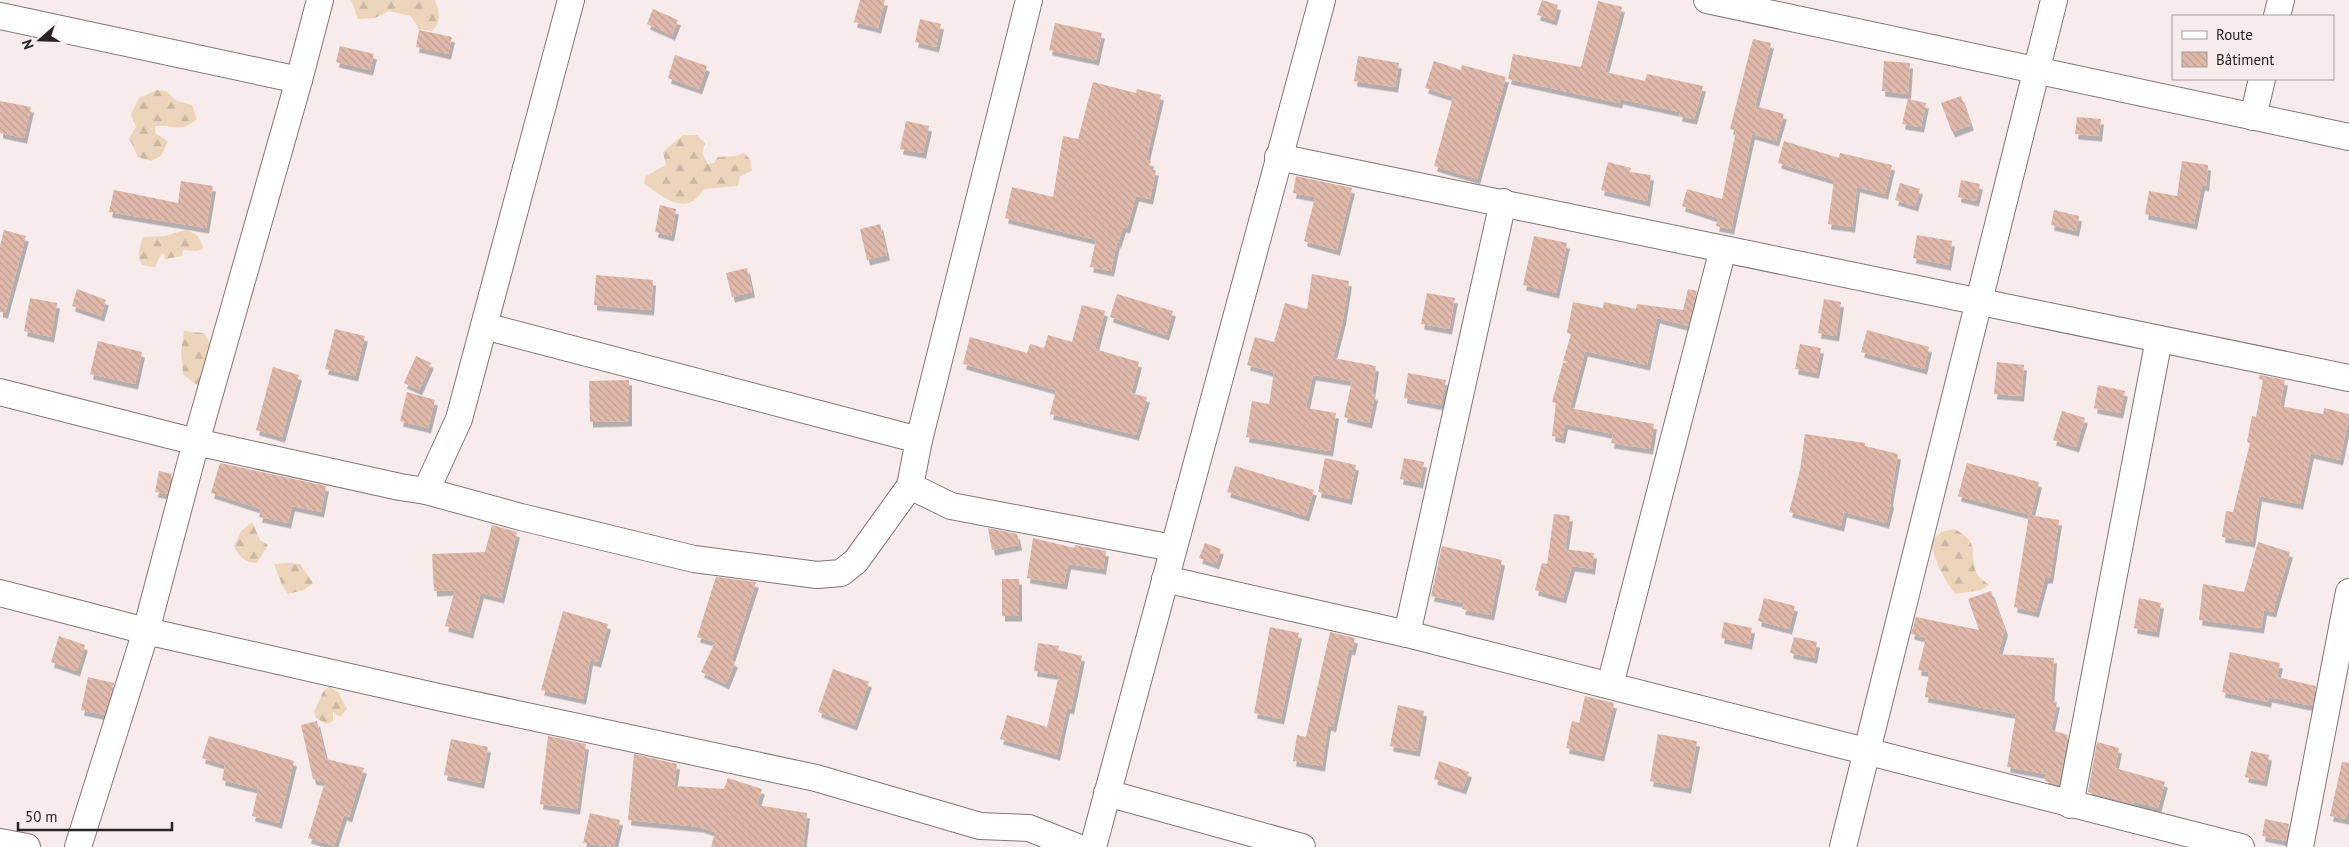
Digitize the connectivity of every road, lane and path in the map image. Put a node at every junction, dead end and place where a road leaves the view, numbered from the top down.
1 (320, 0) edge
2 (571, 0) edge
3 (1029, 0) edge
4 (1322, 0) edge
5 (1707, 0) edge
6 (2054, 0) edge
7 (2281, 0) edge
8 (2277, 15) edge
9 (0, 16) edge
10 (2037, 70) junction
11 (299, 80) junction
12 (2262, 80) edge
13 (2253, 117) junction
14 (2349, 137) edge
15 (1278, 157) junction
16 (1503, 202) junction
17 (1723, 249) junction
18 (1979, 302) junction
19 (484, 326) junction
20 (2159, 339) junction
21 (2349, 378) edge
22 (0, 392) edge
23 (919, 440) junction
24 (196, 442) junction
25 (910, 486) junction
26 (426, 491) junction
27 (1173, 548) junction
28 (1164, 579) junction
29 (2349, 592) edge
30 (0, 593) edge
31 (146, 631) junction
32 (1407, 634) junction
33 (1610, 685) junction
34 (1867, 752) junction
35 (1107, 793) junction
36 (2070, 805) junction
37 (0, 842) edge
38 (27, 847) edge
39 (78, 847) edge
40 (1077, 847) edge
41 (1093, 847) edge
42 (1302, 847) edge
43 (1843, 847) edge
44 (2241, 847) edge
45 (2300, 847) edge

1 - 11 street
2 - 19 street
3 - 23 street
4 - 15 street
5 - 10 street
6 - 10 street
7 - 8 street
9 - 11 street
10 - 13 street
10 - 18 street
11 - 24 street
12 - 13 street
13 - 14 street
15 - 16 street
15 - 27 street
16 - 17 street
16 - 32 street
17 - 18 street
17 - 33 street
18 - 20 street
18 - 34 street
19 - 23 street
19 - 26 street
20 - 21 street
20 - 36 street
22 - 24 street
23 - 25 street
24 - 26 street
24 - 31 street
25 - 26 street
25 - 27 street
27 - 28 street
28 - 32 street
28 - 35 street
29 - 45 street
30 - 31 street
31 - 39 street
31 - 40 street
32 - 33 street
33 - 34 street
34 - 36 street
34 - 43 street
35 - 41 street
35 - 42 street
36 - 44 street
37 - 38 street

